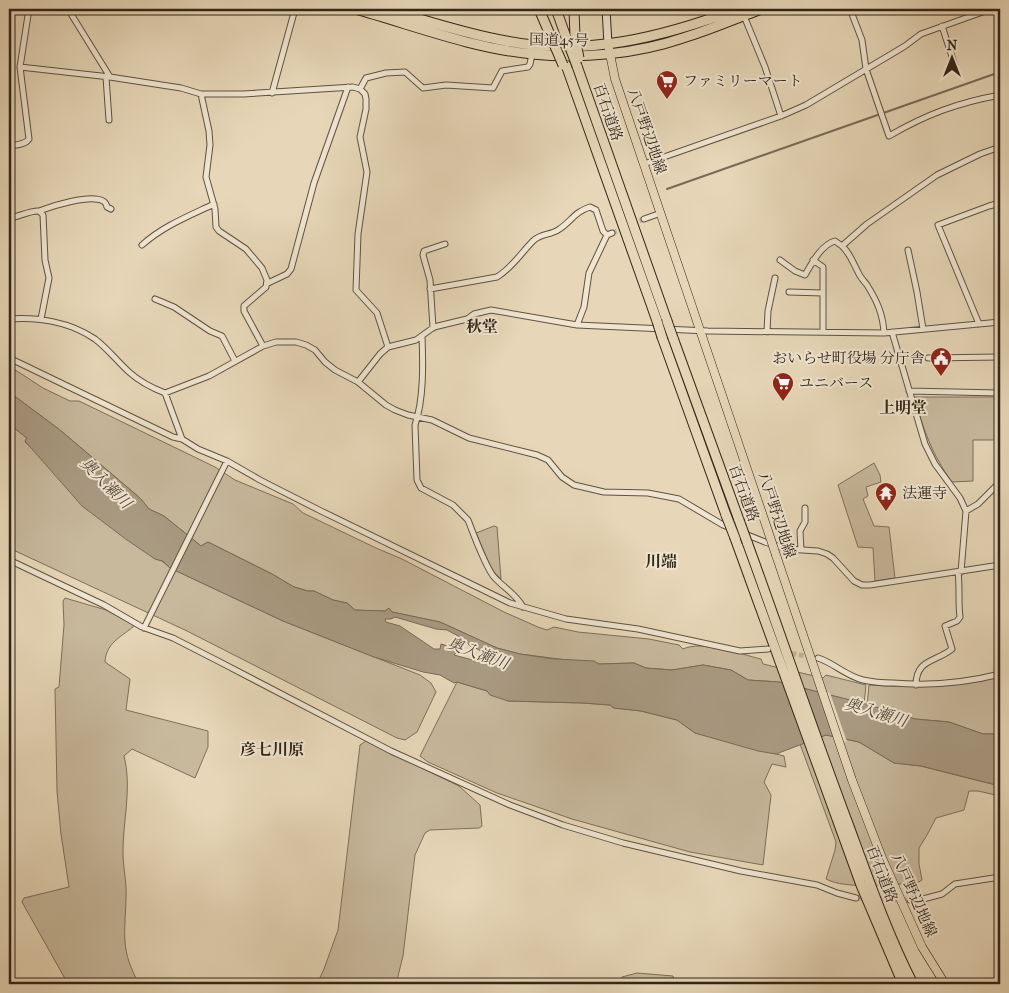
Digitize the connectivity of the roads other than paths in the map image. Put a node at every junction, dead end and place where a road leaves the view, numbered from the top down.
1 (29, 9) edge
2 (68, 9) edge
3 (295, 9) edge
4 (355, 9) edge
5 (385, 9) edge
6 (539, 9) edge
7 (545, 9) edge
8 (556, 9) edge
9 (574, 9) edge
10 (606, 9) edge
11 (762, 9) edge
12 (850, 9) edge
13 (991, 9) edge
14 (741, 12) edge
15 (942, 26) junction
16 (553, 37) junction
17 (571, 37) junction
18 (608, 49) junction
19 (532, 54) junction
20 (955, 66) dead end
21 (20, 67) junction
22 (866, 69) junction
23 (108, 77) junction
24 (348, 87) junction
25 (360, 89) junction
26 (272, 93) junction
27 (202, 94) junction
28 (1000, 95) edge
29 (781, 116) junction
30 (109, 120) dead end
31 (9, 146) edge
32 (1000, 147) edge
33 (644, 164) junction
34 (1000, 203) edge
35 (214, 204) junction
36 (111, 209) dead end
37 (40, 211) junction
38 (661, 214) junction
39 (9, 218) edge
40 (644, 219) tunnel mouth
41 (444, 244) dead end
42 (142, 245) dead end
43 (842, 246) junction
44 (908, 250) dead end
45 (780, 260) dead end
46 (813, 260) junction
47 (775, 278) dead end
48 (268, 283) junction
49 (430, 289) junction
50 (789, 292) dead end
51 (823, 293) junction
52 (155, 299) dead end
53 (9, 319) edge
54 (41, 319) junction
55 (1000, 322) edge
56 (979, 324) junction
57 (577, 325) junction
58 (433, 328) junction
59 (923, 329) junction
60 (700, 331) junction
61 (767, 332) junction
62 (823, 332) junction
63 (892, 332) junction
64 (884, 333) junction
65 (422, 336) junction
66 (264, 346) junction
67 (388, 347) junction
68 (9, 358) edge
69 (928, 358) dead end
70 (1000, 358) edge
71 (235, 361) junction
72 (358, 382) junction
73 (909, 391) junction
74 (1000, 393) edge
75 (165, 394) junction
76 (418, 417) junction
77 (182, 439) junction
78 (226, 463) junction
79 (1000, 482) edge
80 (805, 508) dead end
81 (966, 512) junction
82 (801, 550) junction
83 (9, 560) edge
84 (1000, 565) edge
85 (960, 572) junction
86 (523, 607) junction
87 (146, 626) junction
88 (768, 649) dead end
89 (818, 658) tunnel mouth
90 (1000, 674) edge
91 (916, 685) junction
92 (1000, 877) edge
93 (856, 898) tunnel mouth
94 (910, 900) tunnel mouth
95 (902, 984) edge
96 (913, 984) edge
97 (945, 984) edge

1 - 21 street
2 - 23 street
3 - 26 street
4 - 19 highway, 国道45号
5 - 18 highway, 国道45号
6 - 16 highway
7 - 16 highway
8 - 17 highway, 百石道路
9 - 17 highway
10 - 18 street
11 - 14 highway, 国道45号
12 - 22 street
13 - 15 street
14 - 18 highway, 国道45号
14 - 29 street
15 - 20 street
15 - 22 street
16 - 95 highway, 百石道路, bridge
17 - 96 highway, 百石道路, bridge
18 - 19 highway, 国道45号
18 - 33 main road, 八戸野辺地線
19 - 25 street
21 - 23 street
21 - 31 street
22 - 28 street
22 - 29 street
23 - 27 street
23 - 30 street
24 - 25 street
24 - 26 street
24 - 48 street
25 - 67 street
26 - 27 street
27 - 35 street
29 - 33 street
32 - 43 street
33 - 38 main road, 八戸野辺地線
34 - 56 street
35 - 42 street
35 - 48 street
36 - 37 street
37 - 39 street
37 - 54 street
38 - 40 street
38 - 60 main road, 八戸野辺地線
41 - 49 street
43 - 46 street
43 - 64 street
44 - 59 street
45 - 46 street
46 - 51 street
47 - 61 street
48 - 66 street
49 - 57 street
49 - 58 street
50 - 51 street
51 - 62 street
52 - 71 street
53 - 54 street
54 - 75 street
55 - 56 street
56 - 59 street
57 - 58 street
57 - 60 street
58 - 65 street
59 - 63 street
60 - 61 street
60 - 97 main road, 八戸野辺地線, bridge
61 - 62 street
62 - 64 street
63 - 64 street
63 - 73 street
65 - 67 street
65 - 76 street
66 - 71 street
66 - 72 street
67 - 72 street
68 - 77 street
69 - 70 street
71 - 75 street
72 - 76 street
73 - 74 street
73 - 81 street
75 - 77 street
76 - 82 street
76 - 86 street
77 - 78 street
78 - 86 street
78 - 87 street
79 - 81 street
80 - 82 street
81 - 85 street
82 - 85 street
83 - 87 street
84 - 85 street
85 - 91 street
86 - 88 street
87 - 93 street
89 - 91 street
90 - 91 street
92 - 94 street

